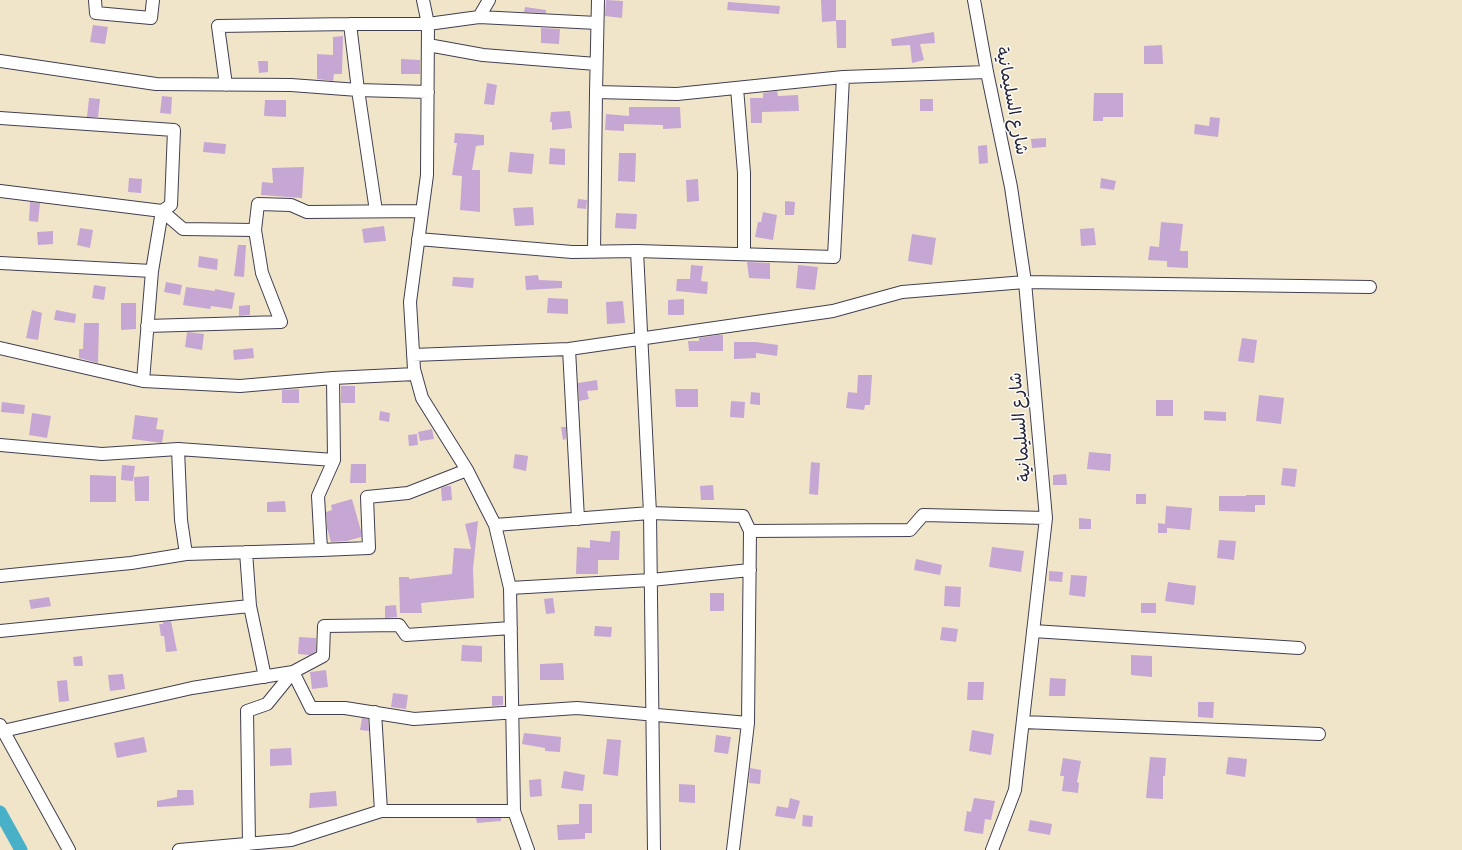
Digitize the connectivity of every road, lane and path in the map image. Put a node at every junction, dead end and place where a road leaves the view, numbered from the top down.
1 (95, 0) edge
2 (153, 0) edge
3 (423, 0) edge
4 (489, 0) edge
5 (598, 0) edge
6 (974, 0) edge
7 (479, 17) junction
8 (598, 23) junction
9 (350, 24) junction
10 (428, 24) junction
11 (428, 46) junction
12 (0, 61) edge
13 (596, 64) junction
14 (987, 72) junction
15 (843, 77) junction
16 (226, 84) junction
17 (737, 88) junction
18 (358, 90) junction
19 (428, 92) junction
20 (596, 92) junction
21 (0, 118) edge
22 (0, 191) edge
23 (162, 211) junction
24 (376, 211) junction
25 (422, 211) junction
26 (255, 230) junction
27 (418, 240) junction
28 (637, 251) junction
29 (594, 252) junction
30 (744, 254) junction
31 (0, 263) edge
32 (152, 271) junction
33 (1025, 282) junction
34 (1370, 287) dead end
35 (147, 326) junction
36 (642, 339) junction
37 (0, 348) edge
38 (569, 349) junction
39 (413, 355) junction
40 (415, 374) junction
41 (333, 378) junction
42 (143, 381) junction
43 (0, 445) edge
44 (178, 449) junction
45 (334, 460) junction
46 (467, 470) junction
47 (650, 514) junction
48 (1046, 518) junction
49 (578, 519) junction
50 (495, 525) junction
51 (750, 531) junction
52 (321, 550) junction
53 (246, 552) junction
54 (186, 554) junction
55 (750, 570) junction
56 (0, 576) edge
57 (651, 580) junction
58 (510, 588) junction
59 (250, 606) junction
60 (511, 628) junction
61 (0, 631) edge
62 (1033, 631) junction
63 (1299, 648) dead end
64 (293, 672) junction
65 (266, 677) junction
66 (375, 712) junction
67 (513, 712) junction
68 (652, 715) junction
69 (1022, 722) junction
70 (748, 723) junction
71 (2, 728) edge
72 (1319, 734) dead end
73 (382, 811) junction
74 (514, 811) junction
75 (249, 844) junction
76 (69, 850) edge
77 (179, 850) edge
78 (528, 850) edge
79 (654, 850) edge
80 (733, 850) edge
81 (992, 850) edge

1 - 2 street
3 - 10 street
4 - 7 street
5 - 8 street
6 - 14 street, شارع السليمانية
7 - 8 street
7 - 10 street
8 - 13 street
9 - 10 street
9 - 16 street
9 - 18 street
10 - 11 street
11 - 13 street
11 - 19 street
12 - 16 street
13 - 20 street
14 - 15 street
14 - 33 street, شارع السليمانية
15 - 17 street
15 - 30 street
16 - 18 street
17 - 20 street
17 - 30 street
18 - 19 street
18 - 24 street
19 - 25 street
20 - 29 street
21 - 23 street
22 - 23 street
23 - 26 street
23 - 32 street
24 - 25 street
24 - 26 street
25 - 27 street
26 - 35 street
27 - 29 street
27 - 39 street
28 - 29 street
28 - 30 street
28 - 36 street
31 - 32 street
32 - 35 street
33 - 34 street
33 - 36 street
33 - 48 street, شارع السليمانية
35 - 42 street
36 - 38 street
36 - 47 street
37 - 42 street
38 - 39 street
38 - 49 street
39 - 40 street
40 - 41 street
40 - 46 street
41 - 42 street
41 - 45 street
43 - 44 street
44 - 45 street
44 - 54 street
45 - 52 street
46 - 50 street
46 - 52 street
47 - 49 street
47 - 51 street
47 - 57 street
48 - 51 street
48 - 62 street, شارع السليمانية
49 - 50 street
50 - 58 street
51 - 55 street
52 - 53 street
53 - 54 street
53 - 59 street
54 - 56 street
55 - 57 street
55 - 70 street
57 - 58 street
57 - 68 street
58 - 60 street
59 - 61 street
59 - 65 street
60 - 64 street
60 - 67 street
62 - 63 street
62 - 69 street, شارع السليمانية
64 - 65 street
64 - 66 street
64 - 75 street
65 - 71 street
66 - 67 street
66 - 73 street
67 - 68 street
67 - 74 street
68 - 70 street
68 - 79 street
69 - 72 street
69 - 81 street, شارع السليمانية
70 - 80 street
71 - 76 street
73 - 74 street
73 - 75 street
74 - 78 street
75 - 77 street

